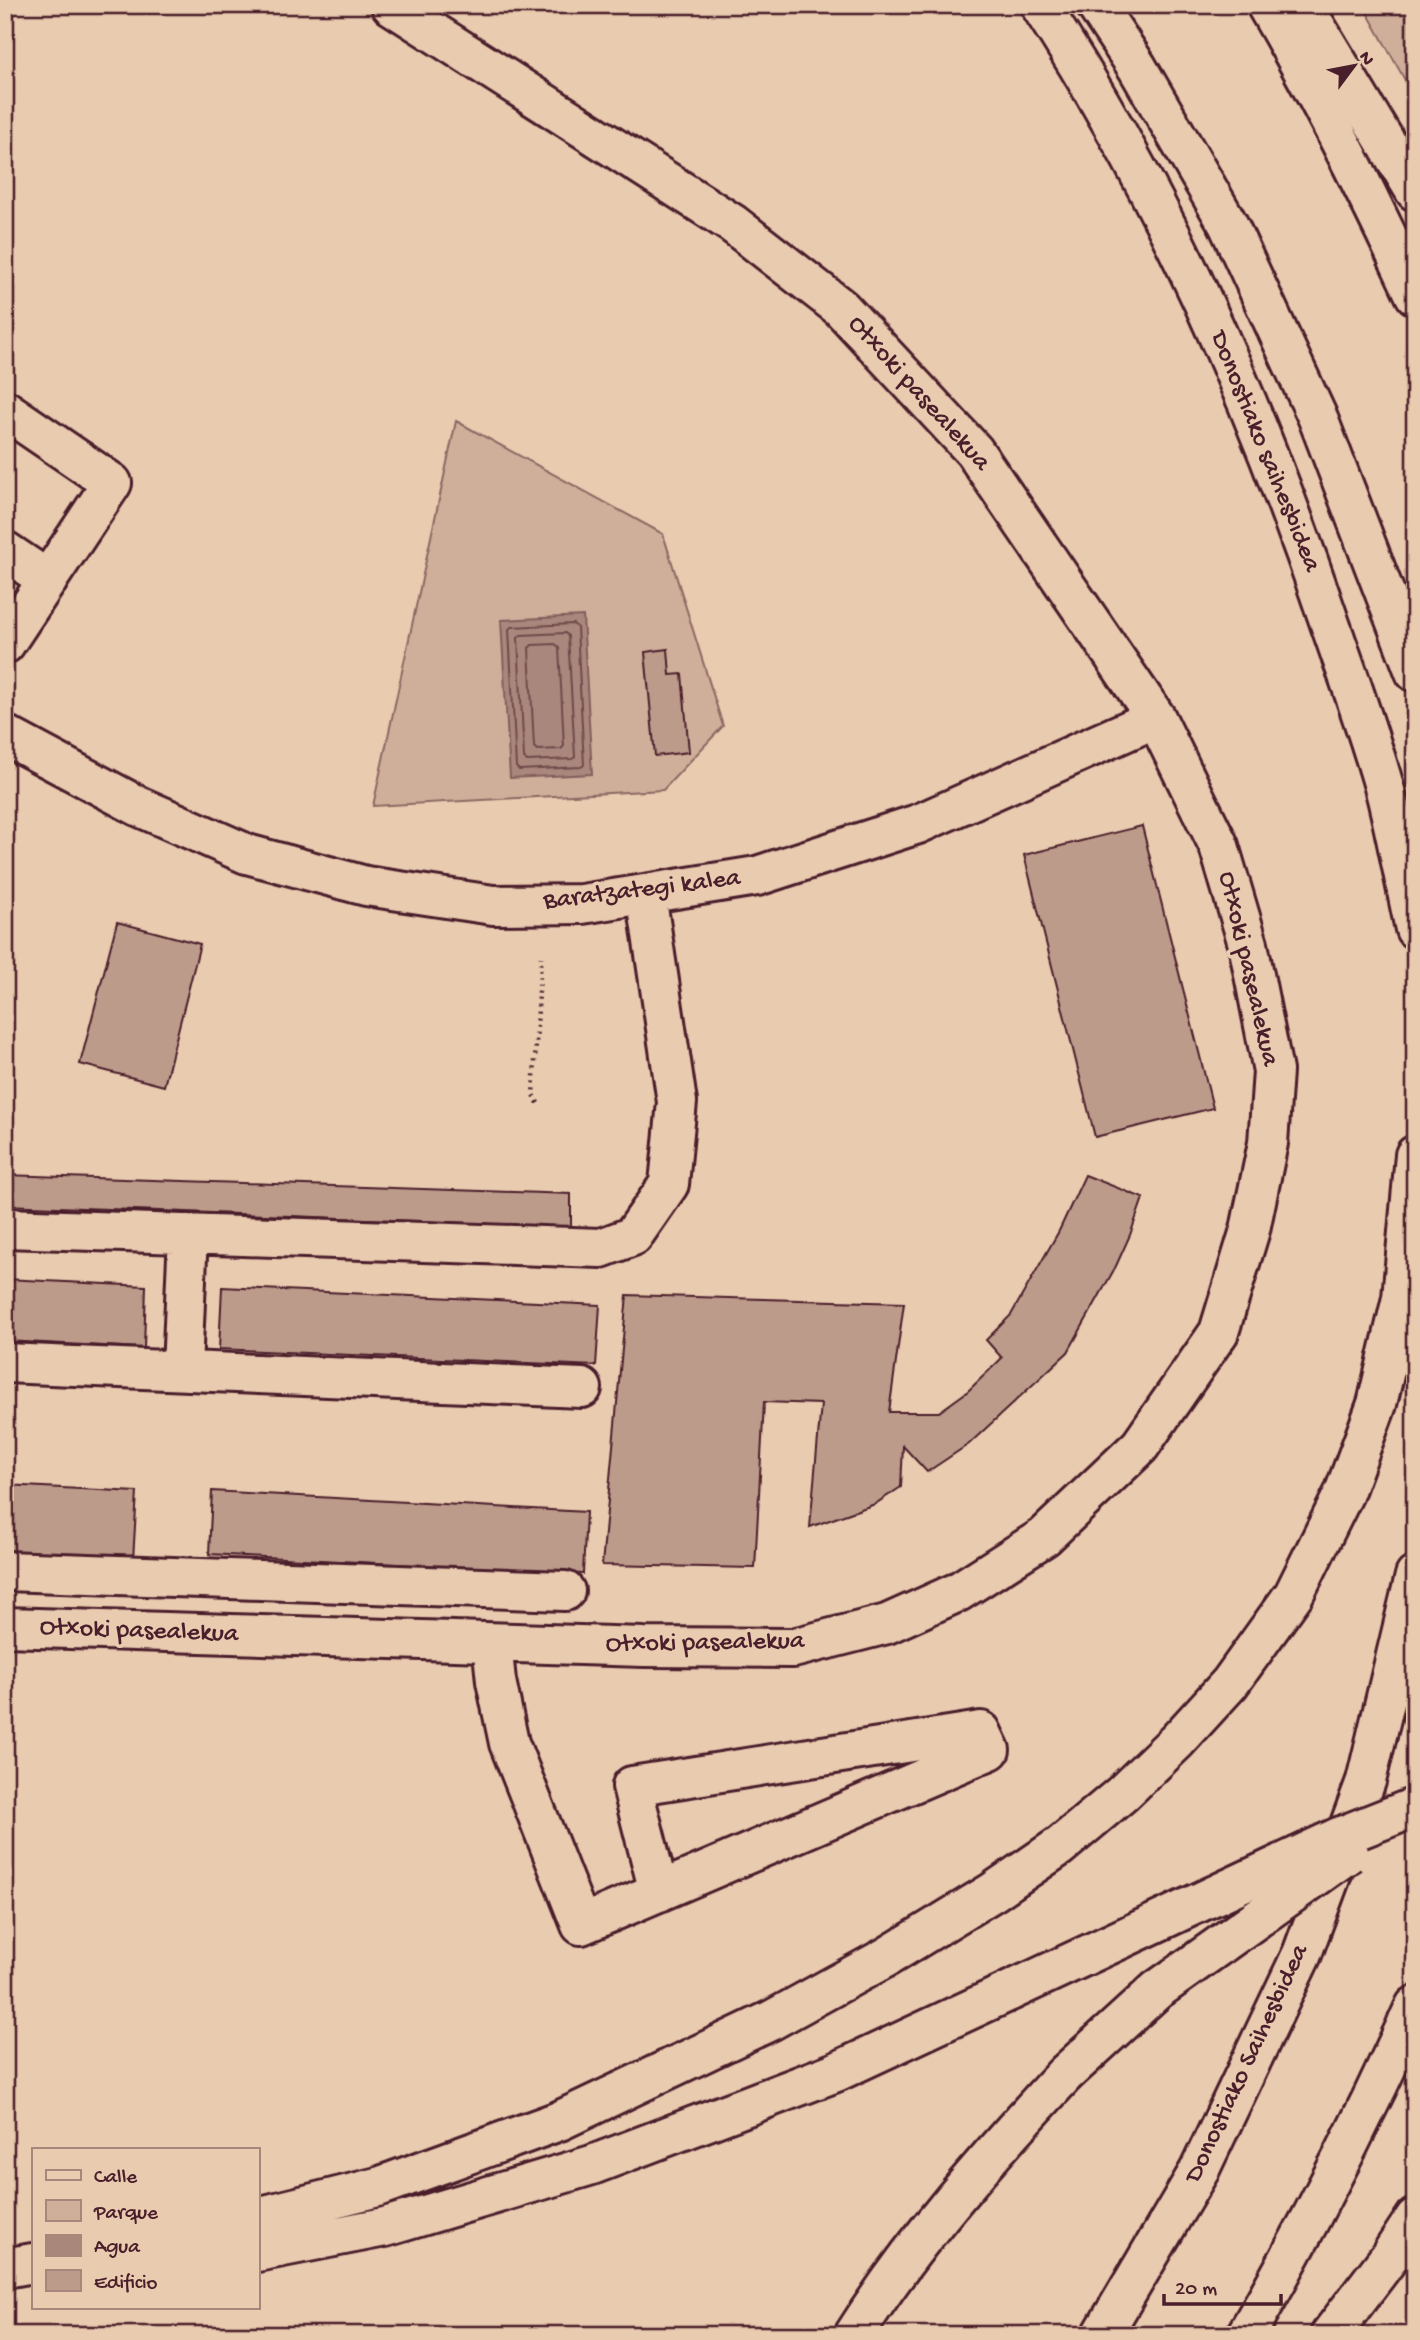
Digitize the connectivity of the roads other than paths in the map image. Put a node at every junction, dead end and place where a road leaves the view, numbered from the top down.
1 (391, 5) edge
2 (1041, 5) edge
3 (1096, 5) edge
4 (1266, 5) edge
5 (1303, 5) edge
6 (1415, 191) edge
7 (1415, 295) edge
8 (5, 410) edge
9 (5, 551) edge
10 (48, 580) junction
11 (5, 644) edge
12 (1415, 672) edge
13 (1156, 718) junction
14 (5, 735) edge
15 (646, 894) junction
16 (1415, 929) edge
17 (1415, 1155) edge
18 (5, 1228) edge
19 (188, 1234) junction
20 (5, 1363) edge
21 (182, 1369) junction
22 (582, 1388) dead end
23 (5, 1572) edge
24 (1415, 1576) edge
25 (565, 1591) dead end
26 (5, 1627) edge
27 (492, 1643) junction
28 (1415, 1807) edge
29 (1415, 1815) edge
30 (659, 1892) junction
31 (1415, 2006) edge
32 (259, 2217) edge
33 (1415, 2218) edge
34 (259, 2252) edge
35 (1388, 2259) junction
36 (32, 2263) edge
37 (5, 2268) edge
38 (32, 2288) edge
39 (5, 2292) edge
40 (854, 2335) edge
41 (1102, 2335) edge
42 (1246, 2335) edge
43 (1330, 2335) edge
44 (1355, 2335) edge

1 - 13 main road, Otxoki pasealekua
2 - 16 main road, Donostiako saihesbidea
3 - 12 main road
4 - 7 main road
5 - 6 main road
8 - 10 main road
9 - 10 main road
10 - 11 main road
13 - 15 main road, Baratzategi kalea
13 - 27 main road, Otxoki pasealekua
14 - 15 main road, Baratzategi kalea
15 - 19 main road
17 - 32 main road
18 - 19 main road
19 - 21 main road
20 - 21 main road
21 - 22 main road
23 - 25 main road
24 - 41 main road, Donostiako Saihesbidea
26 - 27 main road, Otxoki pasealekua
27 - 30 main road
28 - 34 main road, bridge
29 - 40 main road, bridge
30 - 30 main road
31 - 42 main road
33 - 35 main road
35 - 43 main road
35 - 44 main road
36 - 37 main road
38 - 39 main road

